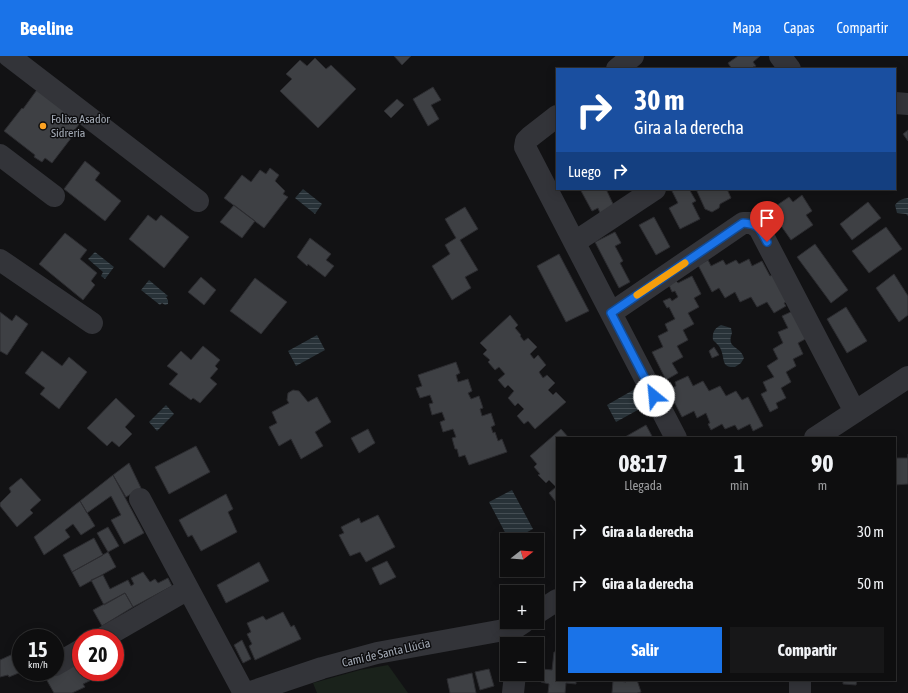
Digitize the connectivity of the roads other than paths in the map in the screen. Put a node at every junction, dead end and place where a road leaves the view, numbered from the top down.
1 (8, 56) edge
2 (633, 56) edge
3 (780, 56) edge
4 (0, 67) edge
5 (618, 68) edge
6 (789, 68) edge
7 (896, 103) edge
8 (908, 104) edge
9 (556, 117) edge
10 (0, 155) edge
11 (653, 190) edge
12 (54, 196) dead end
13 (198, 201) dead end
14 (575, 242) junction
15 (0, 260) edge
16 (611, 313) junction
17 (92, 323) dead end
18 (908, 377) edge
19 (855, 412) junction
20 (675, 437) edge
21 (816, 437) edge
22 (140, 499) dead end
23 (188, 589) junction
24 (556, 601) edge
25 (544, 608) edge
26 (119, 629) edge
27 (518, 631) edge
28 (514, 681) edge
29 (800, 681) edge
30 (244, 693) edge
31 (248, 693) edge
32 (513, 693) edge
33 (800, 693) edge

1 - 4 street
1 - 13 street
2 - 5 street
3 - 6 street
7 - 8 street
9 - 14 street
10 - 12 street
11 - 14 street
14 - 16 street
15 - 17 street
16 - 19 street
16 - 20 street
18 - 19 street
19 - 21 street
22 - 23 street
23 - 26 street
23 - 30 street
24 - 25 street
27 - 31 street, Camí de Santa Llúcia
28 - 32 street
29 - 33 street

